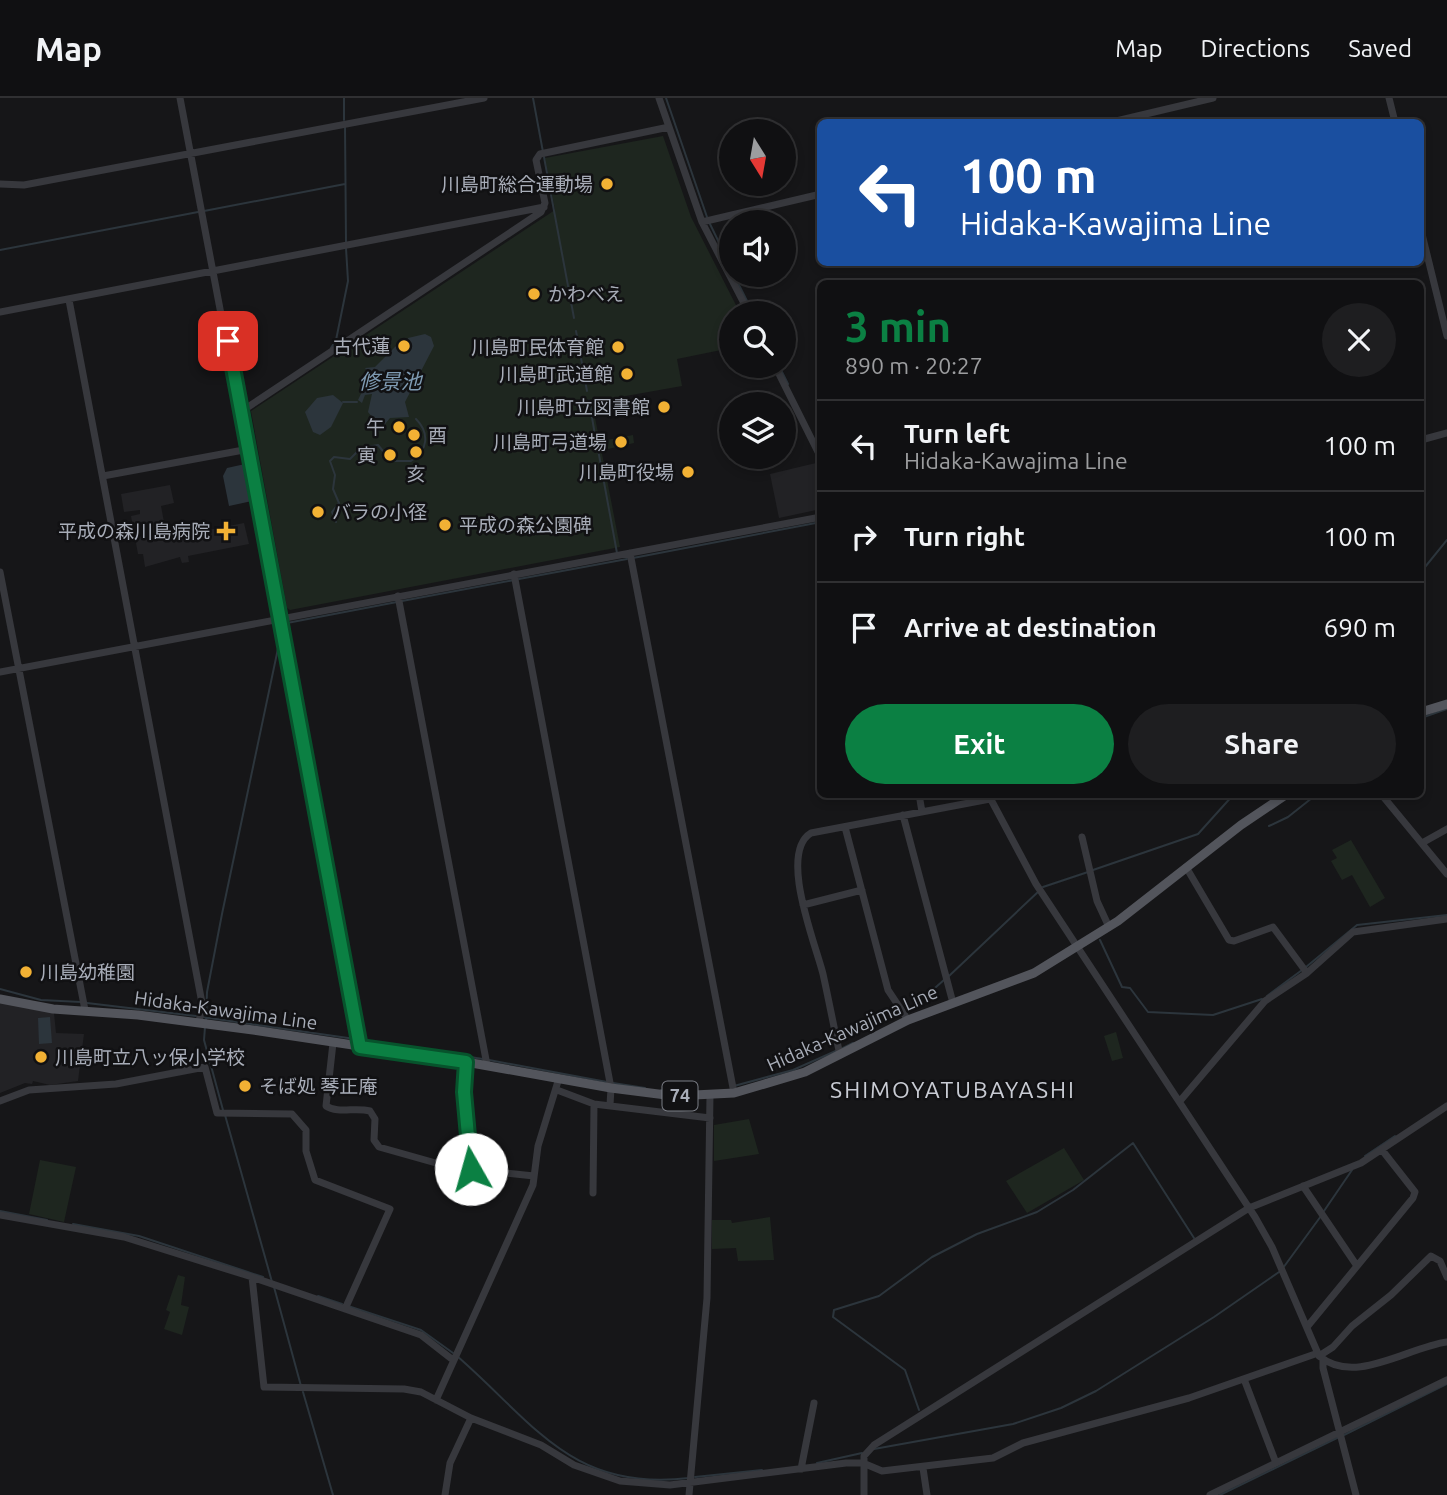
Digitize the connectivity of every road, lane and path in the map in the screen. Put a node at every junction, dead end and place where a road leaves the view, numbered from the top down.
1 (180, 98) edge
2 (484, 98) edge
3 (659, 98) edge
4 (1213, 98) edge
5 (1389, 98) edge
6 (1125, 119) edge
7 (1394, 119) edge
8 (669, 127) junction
9 (191, 154) junction
10 (0, 184) edge
11 (817, 195) edge
12 (544, 207) junction
13 (702, 222) junction
14 (1424, 242) edge
15 (214, 270) junction
16 (69, 300) junction
17 (743, 301) edge
18 (0, 312) edge
19 (1447, 336) edge
20 (781, 378) edge
21 (242, 411) junction
22 (1447, 433) edge
23 (1424, 439) edge
24 (249, 449) junction
25 (817, 450) edge
26 (103, 476) junction
27 (817, 518) edge
28 (630, 553) junction
29 (0, 572) edge
30 (514, 574) junction
31 (398, 596) junction
32 (280, 619) junction
33 (135, 647) junction
34 (18, 668) junction
35 (0, 672) edge
36 (1447, 704) edge
37 (1424, 711) edge
38 (920, 798) edge
39 (985, 798) edge
40 (990, 798) edge
41 (1281, 798) edge
42 (1384, 798) edge
43 (922, 813) junction
44 (903, 815) junction
45 (845, 827) junction
46 (1447, 829) edge
47 (1082, 837) dead end
48 (1422, 843) junction
49 (1186, 867) junction
50 (1447, 874) edge
51 (862, 890) junction
52 (803, 905) junction
53 (1447, 919) edge
54 (1109, 927) junction
55 (1080, 947) junction
56 (1307, 973) junction
57 (0, 999) edge
58 (953, 1003) junction
59 (85, 1010) junction
60 (908, 1020) junction
61 (199, 1023) junction
62 (333, 1043) junction
63 (360, 1047) junction
64 (840, 1055) junction
65 (466, 1062) junction
66 (487, 1065) junction
67 (559, 1078) junction
68 (611, 1088) junction
69 (556, 1090) junction
70 (734, 1093) junction
71 (669, 1095) junction
72 (710, 1095) junction
73 (0, 1101) edge
74 (1180, 1101) junction
75 (594, 1104) junction
76 (610, 1105) junction
77 (1447, 1107) edge
78 (667, 1111) junction
79 (710, 1118) junction
80 (1382, 1150) junction
81 (471, 1169) junction
82 (534, 1176) junction
83 (1303, 1186) junction
84 (593, 1193) dead end
85 (1249, 1208) junction
86 (0, 1215) edge
87 (1357, 1266) junction
88 (252, 1277) junction
89 (1447, 1278) edge
90 (345, 1309) junction
91 (1307, 1327) junction
92 (1447, 1342) edge
93 (1320, 1356) junction
94 (453, 1360) junction
95 (1244, 1379) junction
96 (1447, 1380) edge
97 (436, 1400) junction
98 (814, 1403) dead end
99 (471, 1418) junction
100 (1339, 1433) junction
101 (1276, 1463) junction
102 (863, 1464) junction
103 (923, 1468) junction
104 (801, 1469) junction
105 (691, 1482) junction
106 (445, 1495) edge
107 (689, 1495) edge
108 (864, 1495) edge
109 (927, 1495) edge
110 (1210, 1495) edge
111 (1356, 1495) edge

1 - 9 street
2 - 9 street
3 - 8 street
4 - 6 street
5 - 7 street
8 - 12 street
8 - 13 street
9 - 10 street
9 - 15 street
11 - 13 street
12 - 15 street
12 - 21 street
13 - 17 street
14 - 19 street
15 - 16 street
15 - 21 street
16 - 18 street
16 - 26 street
20 - 25 street
21 - 24 street
22 - 23 street
24 - 26 street
24 - 32 street
26 - 33 street
27 - 28 street
28 - 30 street
28 - 70 street
29 - 34 street
30 - 31 street
30 - 68 street
31 - 32 street
31 - 66 street
32 - 33 street
32 - 63 street
33 - 34 street
33 - 61 street
34 - 35 street
34 - 59 street
36 - 37 main road
38 - 43 street
39 - 43 street
40 - 55 street
41 - 49 main road, Hidaka-Kawajima Line / 74
42 - 48 street
43 - 44 street
44 - 45 street
44 - 58 street
45 - 51 street
45 - 52 street
46 - 48 street
47 - 54 street
48 - 50 street
49 - 54 main road, Hidaka-Kawajima Line / 74
49 - 56 street
51 - 52 street
51 - 60 street
52 - 64 street
53 - 56 street
54 - 55 main road, Hidaka-Kawajima Line / 74
55 - 58 main road, Hidaka-Kawajima Line / 74
55 - 74 street
56 - 74 street
57 - 59 main road, Hidaka-Kawajima Line / 74
58 - 60 main road, Hidaka-Kawajima Line / 74
59 - 61 main road, Hidaka-Kawajima Line / 74
60 - 64 main road, Hidaka-Kawajima Line / 74
61 - 62 main road, Hidaka-Kawajima Line / 74
62 - 63 main road, Hidaka-Kawajima Line / 74
62 - 81 street
63 - 65 main road, Hidaka-Kawajima Line / 74
64 - 70 main road, Hidaka-Kawajima Line / 74
65 - 66 main road, Hidaka-Kawajima Line / 74
65 - 81 street
66 - 67 main road, Hidaka-Kawajima Line / 74
67 - 68 main road, Hidaka-Kawajima Line / 74
67 - 69 street
68 - 71 main road, Hidaka-Kawajima Line / 74
68 - 76 street
69 - 75 street
69 - 82 street
70 - 72 main road, Hidaka-Kawajima Line / 74
71 - 72 main road, Hidaka-Kawajima Line / 74
71 - 78 street
72 - 79 street
73 - 90 street
74 - 85 street
75 - 76 street
75 - 84 street
76 - 78 street
77 - 80 street
78 - 79 street
79 - 105 street
80 - 83 street
80 - 87 street
81 - 82 street
82 - 94 street
83 - 85 street
83 - 87 street
85 - 91 street
85 - 102 street
86 - 88 street
87 - 91 street
88 - 90 street
88 - 97 street
89 - 93 street
90 - 94 street
91 - 93 street
92 - 93 street
93 - 95 street
93 - 100 street
94 - 97 street
95 - 101 street
95 - 103 street
96 - 100 street
97 - 99 street
98 - 104 street
99 - 105 street
99 - 106 street
100 - 101 street
100 - 111 street
101 - 110 street
102 - 103 street
102 - 104 street
102 - 108 street
103 - 109 street
104 - 105 street
105 - 107 street

